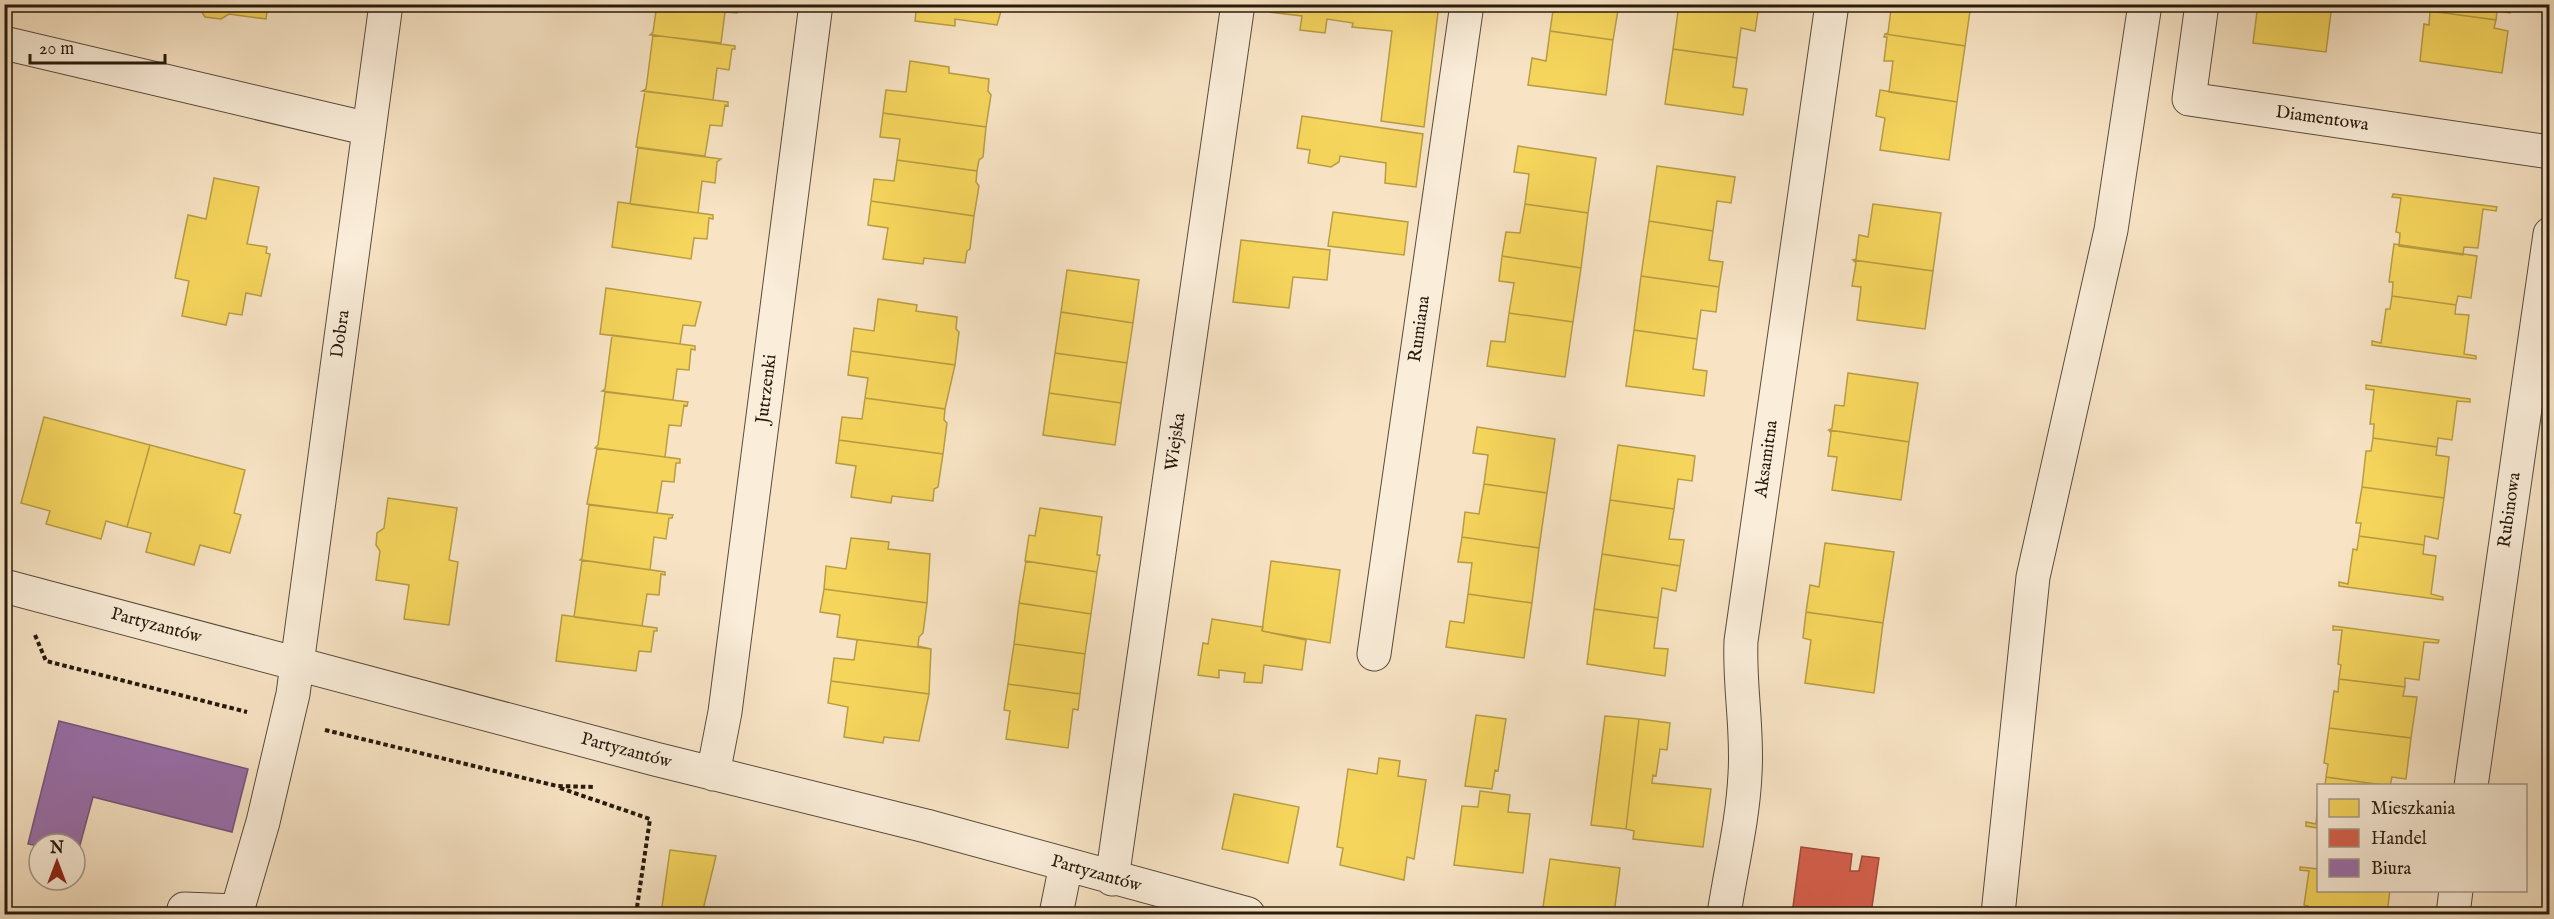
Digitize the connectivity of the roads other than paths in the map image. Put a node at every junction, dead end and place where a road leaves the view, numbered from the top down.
1 (386, 4) edge
2 (816, 4) edge
3 (1238, 4) edge
4 (1467, 4) edge
5 (1832, 4) edge
6 (2145, 4) edge
7 (2202, 4) edge
8 (4, 43) edge
9 (369, 129) junction
10 (2550, 152) edge
11 (2550, 234) edge
12 (4, 586) edge
13 (1374, 654) dead end
14 (297, 664) junction
15 (713, 774) junction
16 (2471, 784) edge
17 (1065, 865) junction
18 (1112, 879) junction
19 (2456, 892) edge
20 (184, 909) dead end
21 (1056, 915) edge
22 (1248, 915) edge
23 (1724, 915) edge
24 (1998, 915) edge
25 (2453, 915) edge

1 - 9 street, Dobra
2 - 15 street, Jutrzenki
3 - 18 street, Wiejska
4 - 13 street, Rumiana
5 - 23 street, Aksamitna
6 - 24 street
7 - 10 street, Diamentowa
8 - 9 street
9 - 14 street, Dobra
11 - 16 street, Rubinowa
12 - 14 street, Partyzantów
14 - 15 street, Partyzantów
14 - 20 street, Dobra
15 - 17 street, Partyzantów
17 - 18 street, Partyzantów
17 - 21 street
18 - 22 street, Partyzantów
19 - 25 street

